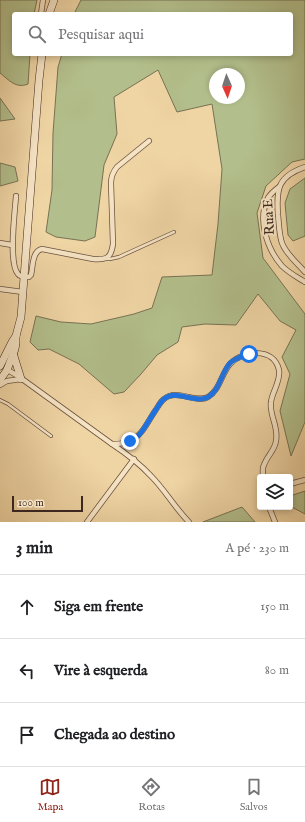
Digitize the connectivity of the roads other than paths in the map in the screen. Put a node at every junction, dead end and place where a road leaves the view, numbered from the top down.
1 (43, 0) edge
2 (54, 0) edge
3 (42, 12) edge
4 (50, 12) edge
5 (42, 56) edge
6 (149, 141) dead end
7 (305, 168) edge
8 (279, 187) junction
9 (16, 196) dead end
10 (174, 232) dead end
11 (0, 243) edge
12 (12, 245) junction
13 (105, 259) junction
14 (305, 272) edge
15 (24, 277) junction
16 (305, 282) edge
17 (0, 289) edge
18 (23, 292) junction
19 (16, 336) junction
20 (13, 353) junction
21 (2, 368) edge
22 (21, 379) junction
23 (0, 380) edge
24 (0, 385) edge
25 (0, 400) edge
26 (51, 436) dead end
27 (112, 444) junction
28 (134, 459) junction
29 (263, 474) edge
30 (305, 480) edge
31 (293, 483) edge
32 (270, 510) edge
33 (87, 522) edge
34 (189, 522) edge
35 (276, 522) edge

1 - 3 street
2 - 4 main road
5 - 15 main road
6 - 13 street
7 - 8 street, Rua E
8 - 14 street, Rua E
8 - 16 street
9 - 12 street
10 - 13 lane
11 - 12 street
12 - 15 street
13 - 15 street
15 - 18 main road
17 - 18 street
18 - 19 main road
19 - 20 main road
19 - 21 main road
20 - 21 main road
20 - 22 main road
21 - 22 street
21 - 23 main road
22 - 24 street
22 - 27 street
25 - 26 lane
27 - 28 street
27 - 29 street
28 - 33 street
28 - 34 street
30 - 31 street
32 - 35 street

